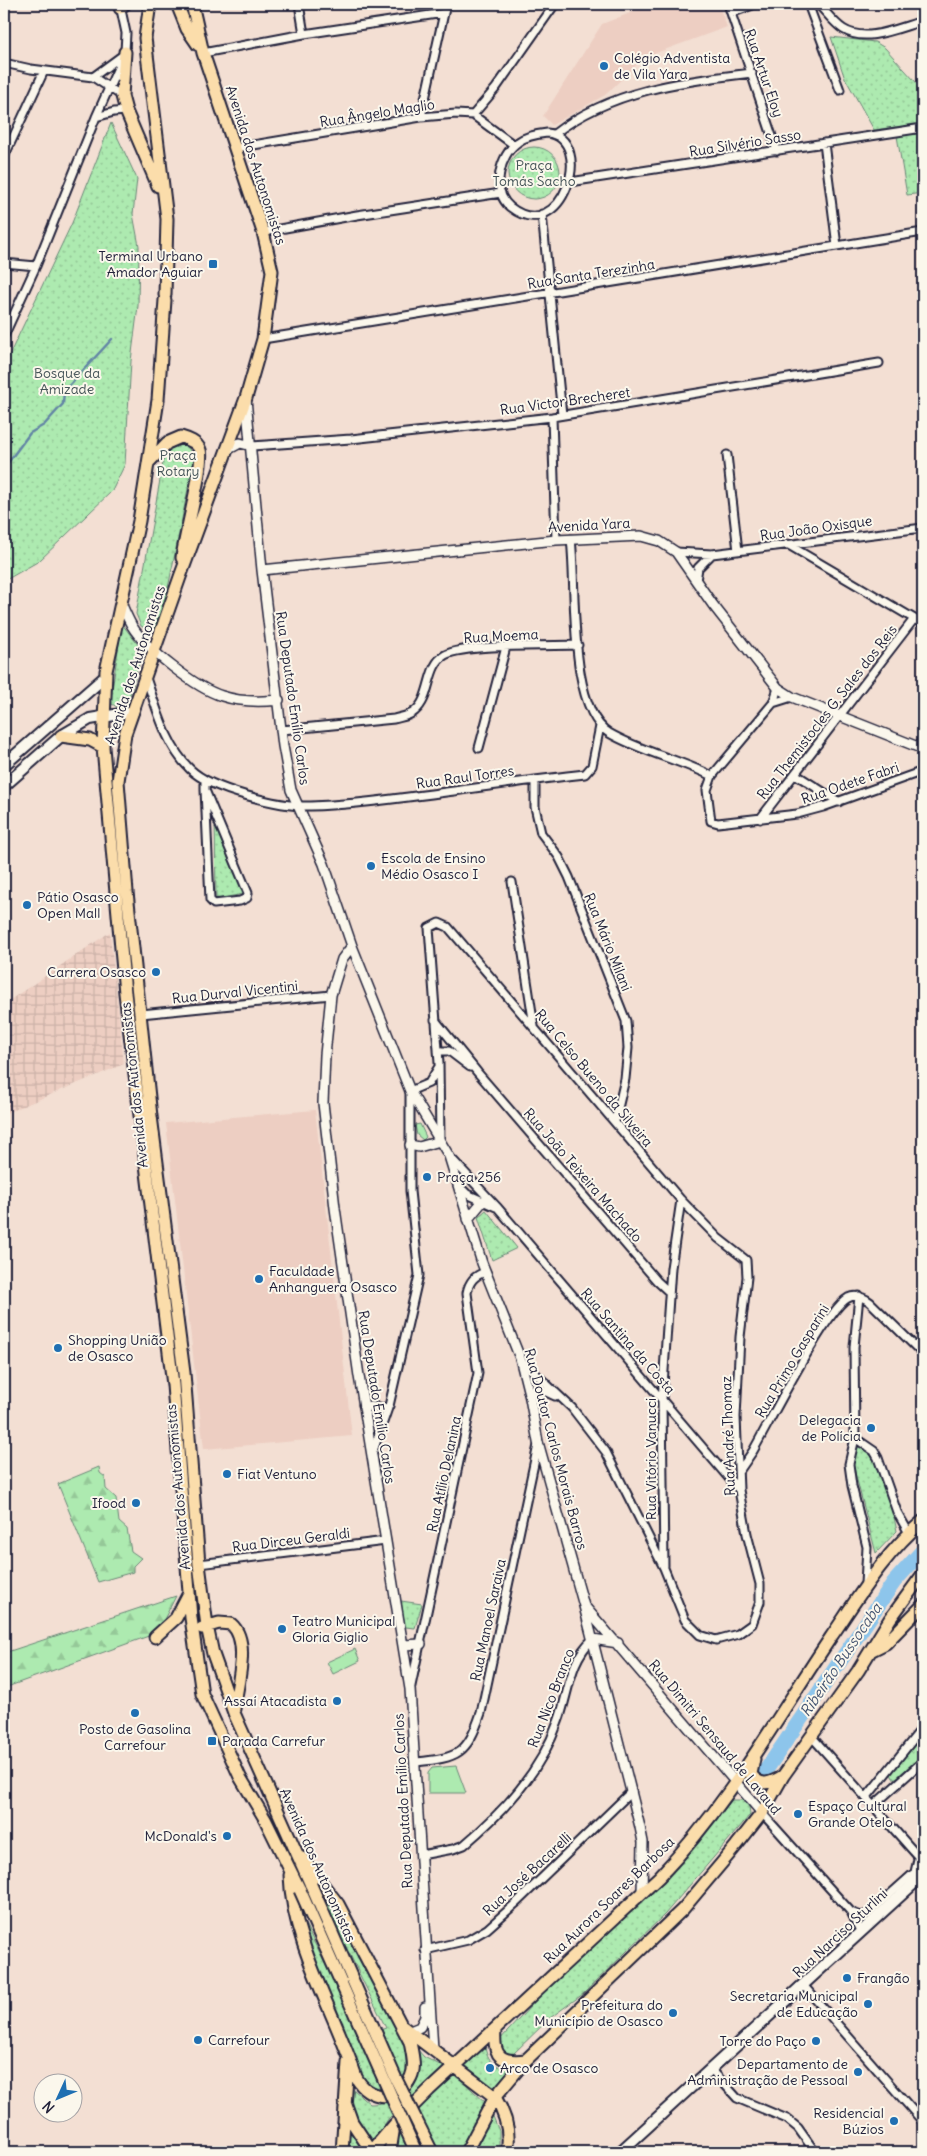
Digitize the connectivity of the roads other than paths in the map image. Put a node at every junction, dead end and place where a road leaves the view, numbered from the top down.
1 (150, 4) edge
2 (177, 4) edge
3 (192, 4) edge
4 (300, 4) edge
5 (446, 4) edge
6 (555, 4) edge
7 (728, 4) edge
8 (755, 4) edge
9 (808, 4) edge
10 (818, 4) edge
11 (122, 5) edge
12 (444, 13) junction
13 (731, 13) junction
14 (923, 20) edge
15 (304, 34) junction
16 (125, 52) junction
17 (203, 52) junction
18 (4, 63) edge
19 (44, 71) junction
20 (752, 74) junction
21 (93, 77) junction
22 (109, 88) junction
23 (840, 90) dead end
24 (122, 96) junction
25 (126, 111) junction
26 (473, 115) junction
27 (96, 117) junction
28 (421, 117) junction
29 (923, 128) edge
30 (554, 134) junction
31 (824, 143) junction
32 (514, 145) junction
33 (235, 148) junction
34 (777, 150) junction
35 (4, 158) edge
36 (570, 182) junction
37 (501, 193) junction
38 (164, 201) junction
39 (542, 214) junction
40 (263, 232) junction
41 (923, 232) edge
42 (837, 246) junction
43 (4, 263) edge
44 (36, 266) junction
45 (550, 294) junction
46 (4, 336) edge
47 (263, 339) junction
48 (879, 363) dead end
49 (246, 398) junction
50 (562, 415) junction
51 (552, 417) junction
52 (252, 446) junction
53 (229, 449) junction
54 (727, 455) dead end
55 (148, 464) junction
56 (923, 528) edge
57 (571, 539) junction
58 (556, 540) junction
59 (786, 544) junction
60 (738, 551) junction
61 (676, 552) junction
62 (712, 554) junction
63 (262, 570) junction
64 (180, 577) junction
65 (696, 580) junction
66 (122, 605) junction
67 (914, 619) junction
68 (923, 624) edge
69 (578, 645) junction
70 (506, 647) junction
71 (155, 650) junction
72 (106, 676) junction
73 (145, 678) junction
74 (778, 688) junction
75 (792, 697) junction
76 (279, 700) junction
77 (773, 703) junction
78 (133, 712) junction
79 (104, 715) junction
80 (841, 716) junction
81 (600, 726) junction
82 (282, 730) junction
83 (61, 736) junction
84 (103, 747) junction
85 (479, 748) dead end
86 (923, 749) edge
87 (5, 763) edge
88 (923, 771) edge
89 (18, 774) junction
90 (795, 774) junction
91 (712, 776) junction
92 (535, 780) junction
93 (4, 786) edge
94 (205, 786) junction
95 (838, 802) junction
96 (296, 806) junction
97 (760, 819) junction
98 (512, 882) dead end
99 (352, 946) junction
100 (331, 995) junction
101 (141, 1014) junction
102 (435, 1020) junction
103 (534, 1026) junction
104 (438, 1051) junction
105 (439, 1063) junction
106 (478, 1073) junction
107 (428, 1083) junction
108 (410, 1091) junction
109 (441, 1097) junction
110 (615, 1121) junction
111 (440, 1141) junction
112 (410, 1146) junction
113 (449, 1156) junction
114 (456, 1181) junction
115 (682, 1200) junction
116 (483, 1201) junction
117 (498, 1208) junction
118 (468, 1219) junction
119 (743, 1256) joint
120 (486, 1272) junction
121 (669, 1292) junction
122 (859, 1296) junction
123 (923, 1354) edge
124 (520, 1358) junction
125 (530, 1398) junction
126 (662, 1400) junction
127 (363, 1404) junction
128 (388, 1408) junction
129 (572, 1408) junction
130 (855, 1438) junction
131 (538, 1442) junction
132 (372, 1455) junction
133 (739, 1470) junction
134 (739, 1490) junction
135 (923, 1521) edge
136 (909, 1533) junction
137 (386, 1540) junction
138 (199, 1564) junction
139 (664, 1568) junction
140 (923, 1574) edge
141 (865, 1587) junction
142 (189, 1593) junction
143 (923, 1604) edge
144 (584, 1606) junction
145 (207, 1626) junction
146 (192, 1630) junction
147 (155, 1638) dead end
148 (593, 1639) junction
149 (618, 1643) junction
150 (421, 1644) junction
151 (403, 1645) junction
152 (872, 1650) junction
153 (410, 1689) junction
154 (234, 1713) junction
155 (923, 1727) edge
156 (812, 1738) junction
157 (755, 1755) junction
158 (416, 1762) junction
159 (923, 1762) edge
160 (885, 1775) junction
161 (783, 1776) junction
162 (736, 1784) junction
163 (896, 1786) junction
164 (632, 1791) junction
165 (866, 1798) junction
166 (873, 1806) junction
167 (762, 1813) junction
168 (294, 1850) junction
169 (421, 1855) junction
170 (921, 1860) edge
171 (290, 1873) junction
172 (923, 1875) edge
173 (642, 1892) junction
174 (851, 1912) junction
175 (861, 1933) junction
176 (425, 1950) junction
177 (428, 1980) junction
178 (803, 1985) junction
179 (406, 2028) junction
180 (495, 2031) junction
181 (433, 2049) junction
182 (348, 2056) junction
183 (526, 2060) junction
184 (455, 2066) junction
185 (711, 2070) junction
186 (495, 2097) junction
187 (345, 2101) junction
188 (923, 2122) edge
189 (395, 2124) junction
190 (342, 2152) edge
191 (372, 2152) edge
192 (390, 2152) edge
193 (416, 2152) edge
194 (432, 2152) edge
195 (466, 2152) edge
196 (508, 2152) edge
197 (620, 2152) edge
198 (815, 2152) edge

1 - 38 main road, Avenida dos Autonomistas
2 - 17 main road
3 - 17 main road, Avenida dos Autonomistas
4 - 15 street
5 - 12 street
6 - 26 street
7 - 13 street, Rua Artur Eloy
8 - 13 street
9 - 23 street
10 - 14 street
11 - 16 street
12 - 15 street
12 - 28 street
13 - 20 street, Rua Artur Eloy
15 - 17 street
16 - 21 street
16 - 22 street
16 - 24 main road
17 - 33 main road, Avenida dos Autonomistas
18 - 19 street
19 - 21 street
19 - 35 street
20 - 30 street
20 - 34 street, Rua Artur Eloy
21 - 22 street
22 - 24 street
22 - 27 street
24 - 25 main road
25 - 27 street
25 - 38 main road
26 - 28 street, Rua Ângelo Maglio
26 - 32 street
27 - 44 street
28 - 33 street, Rua Ângelo Maglio
29 - 31 street, Rua Silvério Sasso
30 - 32 street
30 - 36 street
31 - 34 street, Rua Silvério Sasso
31 - 42 street
32 - 37 street
33 - 40 main road, Avenida dos Autonomistas
34 - 36 street, Rua Silvério Sasso
36 - 39 street
37 - 39 street
37 - 40 street
38 - 55 main road, Avenida dos Autonomistas
39 - 45 street
40 - 47 main road, Avenida dos Autonomistas
41 - 42 street, Rua Santa Terezinha
42 - 45 street, Rua Santa Terezinha
43 - 44 street
44 - 46 street
45 - 47 street, Rua Santa Terezinha
45 - 50 street
47 - 49 main road, Avenida dos Autonomistas
48 - 50 street, Rua Victor Brecheret
49 - 52 street, Rua Deputado Emílio Carlos
49 - 53 main road, Avenida dos Autonomistas
50 - 51 street, Rua Victor Brecheret
51 - 52 street, Rua Victor Brecheret
51 - 58 street
52 - 53 street
52 - 63 street, Rua Deputado Emílio Carlos
53 - 64 main road, Avenida dos Autonomistas
54 - 60 street
55 - 64 main road
55 - 66 main road, Avenida dos Autonomistas
56 - 59 street, Rua João Oxisque
57 - 58 street, Avenida Yara
57 - 61 street, Avenida Yara
57 - 69 street
58 - 63 street, Avenida Yara
59 - 60 street, Rua João Oxisque
59 - 67 street
60 - 62 street, Rua João Oxisque
61 - 62 street, Rua João Oxisque
61 - 65 street, Avenida Yara
62 - 65 street
63 - 76 street, Rua Deputado Emílio Carlos
64 - 71 main road, Avenida dos Autonomistas
65 - 74 street, Avenida Yara
66 - 71 street
66 - 72 main road, Avenida dos Autonomistas
67 - 68 street
67 - 80 street, Rua Themistocles G. Sales dos Reis
69 - 70 street, Rua Moema
69 - 81 street
70 - 82 street, Rua Moema
70 - 85 street
71 - 73 main road, Avenida dos Autonomistas
71 - 76 street
72 - 79 main road, Avenida dos Autonomistas
72 - 87 main road
73 - 78 main road, Avenida dos Autonomistas
73 - 94 street
74 - 75 street, Avenida Yara
74 - 77 street
75 - 77 street
75 - 80 street, Avenida Yara
76 - 82 street, Rua Deputado Emílio Carlos
77 - 91 street
78 - 79 main road
78 - 101 main road, Avenida dos Autonomistas
79 - 83 main road
79 - 84 main road, Avenida dos Autonomistas
80 - 86 street, Avenida Yara
80 - 90 street, Rua Themistocles G. Sales dos Reis
81 - 91 street
81 - 92 street, Rua Raul Torres
82 - 96 street, Rua Deputado Emílio Carlos
83 - 84 main road
83 - 89 main road
84 - 142 main road, Avenida dos Autonomistas
87 - 89 main road
88 - 95 street, Rua Odete Fabri
89 - 93 main road
90 - 95 street
90 - 97 street, Rua Themistocles G. Sales dos Reis
91 - 97 street, Rua Odete Fabri
92 - 96 street, Rua Raul Torres
92 - 110 street, Rua Mário Milani
94 - 94 street
94 - 96 street, Rua Raul Torres
95 - 97 street, Rua Odete Fabri
96 - 99 street, Rua Deputado Emílio Carlos
98 - 103 street
99 - 100 street, Rua Deputado Emílio Carlos
99 - 108 street, Rua Doutor Carlos Morais Barros
100 - 101 street, Rua Durval Vicentini
100 - 127 street, Rua Deputado Emílio Carlos
101 - 138 main road, Avenida dos Autonomistas
102 - 103 street, Rua Celso Bueno da Silveira
102 - 104 street
102 - 106 street, Rua João Teixeira Machado
103 - 110 street, Rua Celso Bueno da Silveira
104 - 105 street
104 - 106 street, Rua João Teixeira Machado
105 - 107 street
105 - 109 street
106 - 121 street, Rua João Teixeira Machado
107 - 108 street
107 - 109 street
108 - 111 street, Rua Doutor Carlos Morais Barros
108 - 112 street
109 - 111 street
110 - 115 street, Rua Celso Bueno da Silveira
111 - 112 street
111 - 113 street, Rua Doutor Carlos Morais Barros
112 - 128 street
113 - 114 street, Rua Doutor Carlos Morais Barros
113 - 117 street, Rua Santina da Costa
114 - 116 street, Rua Santina da Costa
114 - 118 street, Rua Doutor Carlos Morais Barros
115 - 119 street, Rua Celso Bueno da Silveira
115 - 121 street, Rua Vitório Vanucci
116 - 117 street, Rua Santina da Costa
116 - 118 street
117 - 126 street, Rua Santina da Costa
118 - 120 street, Rua Doutor Carlos Morais Barros
119 - 133 street, Rua André Thomaz
120 - 124 street, Rua Doutor Carlos Morais Barros
120 - 150 street, Rua Atílio Delanina
121 - 126 street, Rua Vitório Vanucci
122 - 123 street
122 - 130 street
122 - 133 street, Rua Primo Gasparini
124 - 125 street, Rua Doutor Carlos Morais Barros
124 - 129 street, Rua André Thomaz
125 - 129 street, Rua André Thomaz
125 - 131 street, Rua Doutor Carlos Morais Barros
126 - 134 street, Rua Santina da Costa
126 - 139 street, Rua Vitório Vanucci
127 - 128 street
127 - 132 street, Rua Deputado Emílio Carlos
128 - 132 street
129 - 139 street, Rua André Thomaz
130 - 136 street
130 - 141 street
131 - 144 street, Rua Doutor Carlos Morais Barros
131 - 158 street, Rua Manoel Saraiva
132 - 137 street, Rua Deputado Emílio Carlos
133 - 134 street, Rua André Thomaz
134 - 139 street, Rua André Thomaz
135 - 136 main road, Rua Aurora Soares Barbosa
136 - 141 main road, Rua Aurora Soares Barbosa
137 - 138 street, Rua Dirceu Geraldi
137 - 151 street, Rua Deputado Emílio Carlos
138 - 145 main road, Avenida dos Autonomistas
140 - 152 main road
141 - 157 main road, Rua Aurora Soares Barbosa
142 - 146 main road, Avenida dos Autonomistas
142 - 147 main road
143 - 152 main road
144 - 148 street, Rua Doutor Carlos Morais Barros
144 - 149 street, Rua Dimitri Sensaud de Lavaud
145 - 146 main road
145 - 154 main road, Avenida dos Autonomistas
145 - 154 main road
146 - 171 main road, Avenida dos Autonomistas
148 - 149 street
148 - 164 street, Rua Doutor Carlos Morais Barros
148 - 169 street, Rua Nico Branco
149 - 162 street, Rua Dimitri Sensaud de Lavaud
150 - 151 street
150 - 153 street, Rua Atílio Delanina
151 - 153 street, Rua Deputado Emílio Carlos
152 - 156 main road
153 - 158 street, Rua Deputado Emílio Carlos
154 - 168 main road, Avenida dos Autonomistas
155 - 160 street
156 - 161 main road
156 - 165 street
157 - 161 main road
157 - 162 main road, Rua Aurora Soares Barbosa
158 - 169 street, Rua Deputado Emílio Carlos
159 - 163 street
160 - 163 street
160 - 165 street
161 - 167 main road
162 - 167 street, Rua Dimitri Sensaud de Lavaud
162 - 173 main road, Rua Aurora Soares Barbosa
163 - 166 street
164 - 173 street, Rua Doutor Carlos Morais Barros
164 - 176 street, Rua José Bacarelli
165 - 166 street
166 - 170 street
167 - 174 street, Rua Dimitri Sensaud de Lavaud
167 - 183 main road
168 - 179 main road
168 - 194 main road, Avenida dos Autonomistas, bridge
169 - 176 street, Rua Deputado Emílio Carlos
170 - 174 street, Rua Narciso Sturlini
171 - 182 main road
171 - 193 main road, Avenida dos Autonomistas, bridge
172 - 175 main road, Rua Narciso Sturlini
173 - 180 main road, Rua Aurora Soares Barbosa
174 - 175 street, Rua Dimitri Sensaud de Lavaud
175 - 178 main road, Rua Narciso Sturlini
176 - 177 street, Rua Deputado Emílio Carlos
177 - 179 street, Rua Deputado Emílio Carlos
177 - 181 street, Rua Deputado Emílio Carlos
178 - 185 main road, Rua Narciso Sturlini
178 - 188 street
179 - 181 main road
179 - 182 main road
180 - 183 main road
180 - 184 main road, Rua Aurora Soares Barbosa
181 - 184 main road
182 - 187 main road
183 - 186 main road
184 - 186 main road
184 - 189 main road, Rua Aurora Soares Barbosa
185 - 197 main road, Rua Narciso Sturlini
185 - 198 street
186 - 195 main road
186 - 196 main road
187 - 190 main road
187 - 191 main road
189 - 191 main road, Rua Aurora Soares Barbosa
189 - 192 main road

